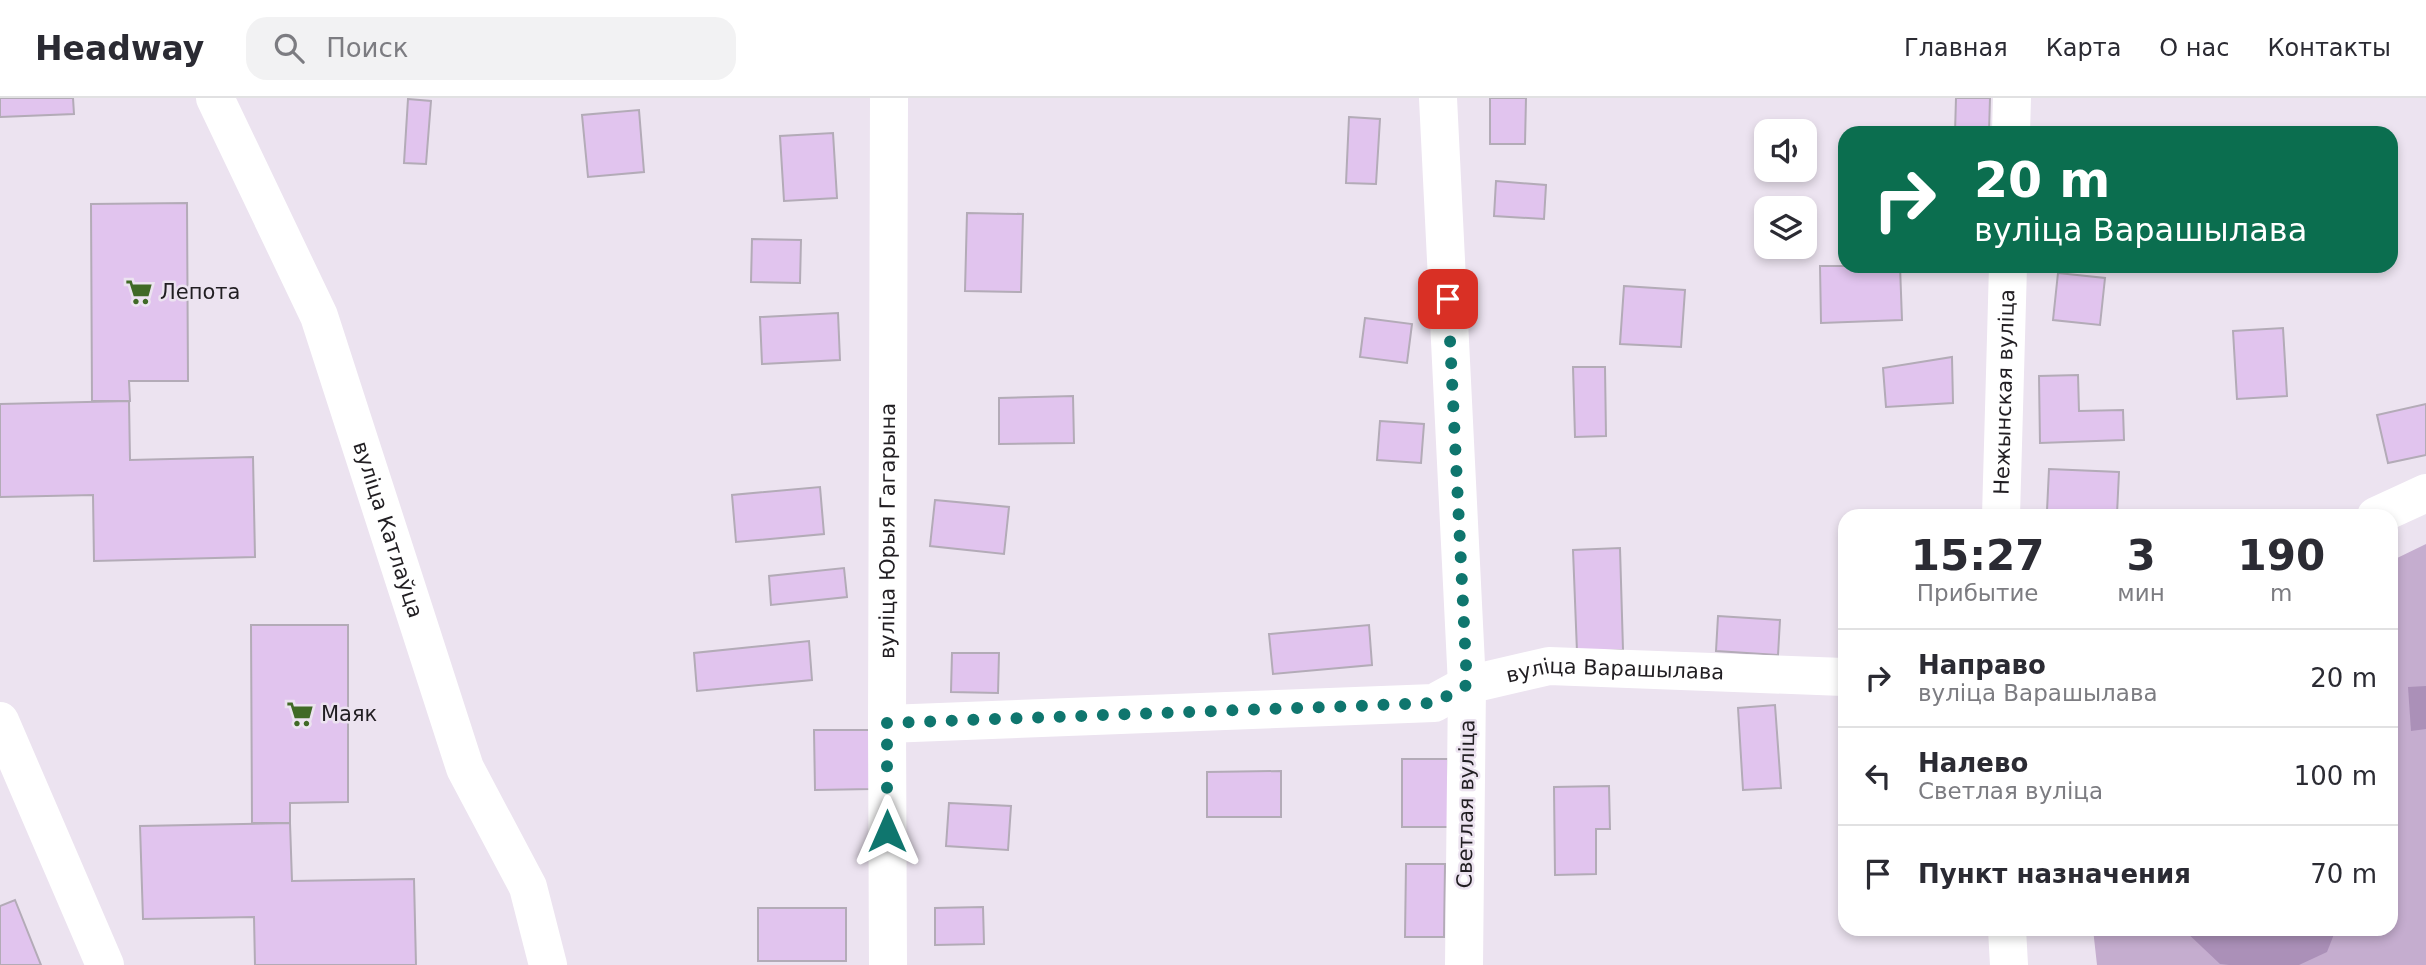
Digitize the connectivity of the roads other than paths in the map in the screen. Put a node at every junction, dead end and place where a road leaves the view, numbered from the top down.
1 (889, 98) edge
2 (1438, 98) edge
3 (2012, 98) edge
4 (222, 100) edge
5 (2011, 126) edge
6 (2008, 273) edge
7 (2426, 493) edge
8 (2001, 509) edge
9 (2391, 509) edge
10 (1838, 677) edge
11 (1467, 685) junction
12 (0, 721) edge
13 (887, 723) junction
14 (2007, 936) edge
15 (104, 965) edge
16 (548, 965) edge
17 (888, 965) edge
18 (1464, 965) edge
19 (2009, 965) edge

1 - 13 street, вуліца Юрыя Гагарына
2 - 11 street, Светлая вуліца
3 - 5 street
4 - 16 street, вуліца Катлаўца
6 - 8 street, Нежынская вуліца
7 - 9 street
10 - 11 street, вуліца Варашылава
11 - 13 street, вуліца Варашылава
11 - 18 street, Светлая вуліца
12 - 15 street
13 - 17 street, вуліца Юрыя Гагарына
14 - 19 street

